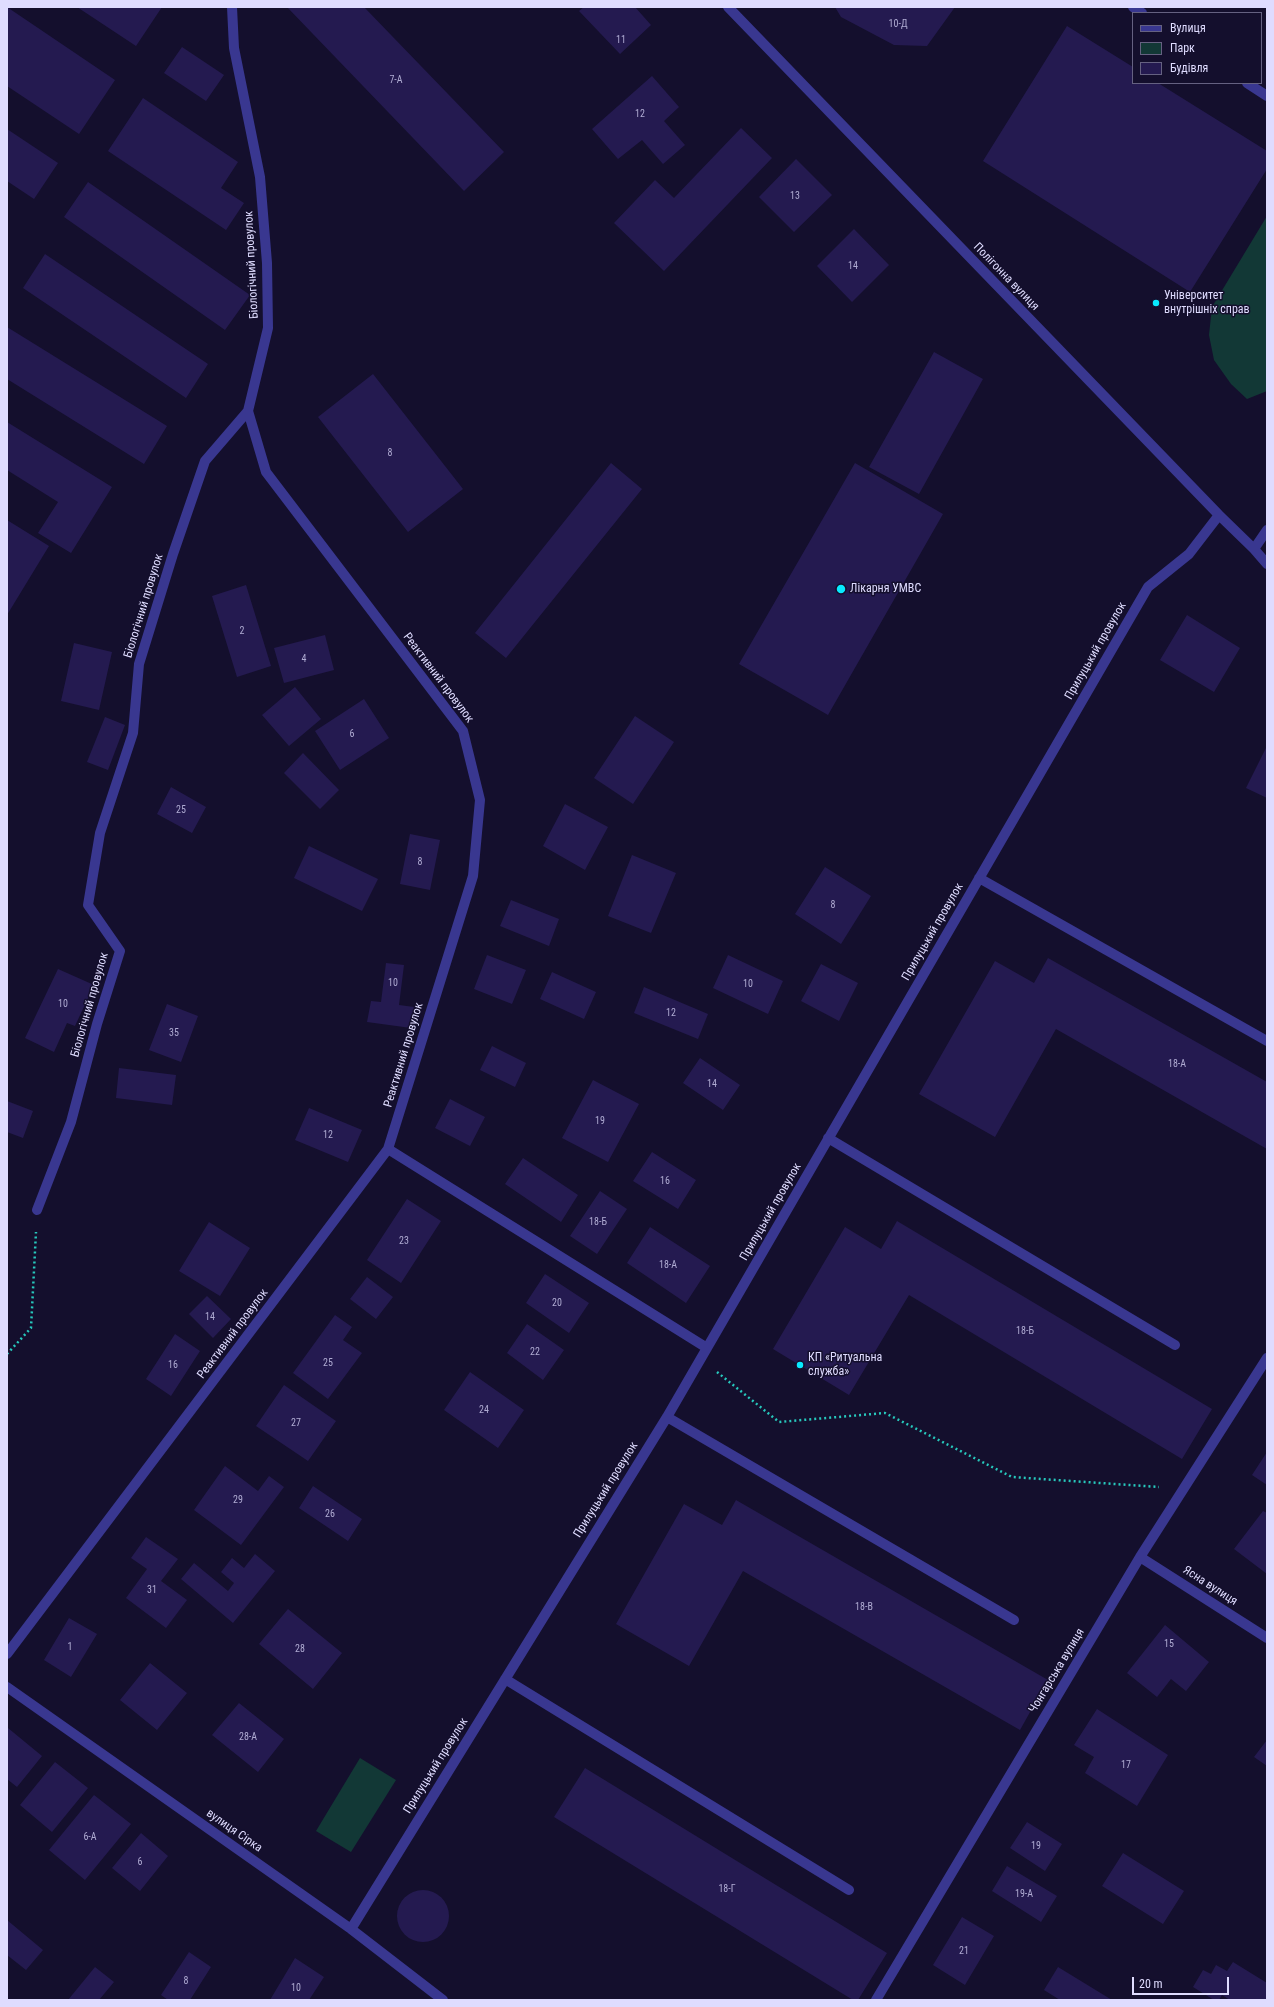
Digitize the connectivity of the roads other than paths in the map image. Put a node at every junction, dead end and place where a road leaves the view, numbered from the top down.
1 (232, 7) edge
2 (728, 7) edge
3 (1249, 84) edge
4 (1267, 96) edge
5 (248, 411) junction
6 (1219, 515) junction
7 (1267, 530) edge
8 (1254, 549) junction
9 (1267, 564) edge
10 (979, 878) junction
11 (1267, 1042) edge
12 (828, 1138) junction
13 (388, 1149) junction
14 (37, 1210) road end
15 (1175, 1345) dead end
16 (707, 1348) junction
17 (1267, 1358) edge
18 (667, 1417) junction
19 (1140, 1557) junction
20 (1014, 1620) dead end
21 (1267, 1638) edge
22 (7, 1654) edge
23 (505, 1679) junction
24 (7, 1687) edge
25 (849, 1890) dead end
26 (351, 1929) junction
27 (443, 2000) edge
28 (876, 2000) edge

1 - 5 street, Біологічний провулок
2 - 6 street, Полігонна вулиця
3 - 4 street
5 - 13 street, Реактивний провулок
5 - 14 street, Біологічний провулок
6 - 8 street, Полігонна вулиця
6 - 10 street, Прилуцький провулок
7 - 8 street
8 - 9 street, Полігонна вулиця
10 - 11 street
10 - 12 street, Прилуцький провулок
12 - 15 street
12 - 16 street, Прилуцький провулок
13 - 16 street
13 - 22 street, Реактивний провулок
16 - 18 street, Прилуцький провулок
17 - 19 street, Чонгарська вулиця
18 - 20 street
18 - 23 street, Прилуцький провулок
19 - 21 street, Ясна вулиця
19 - 28 street, Чонгарська вулиця
23 - 25 street
23 - 26 street, Прилуцький провулок
24 - 26 street, вулиця Сірка
26 - 27 street, вулиця Сірка

